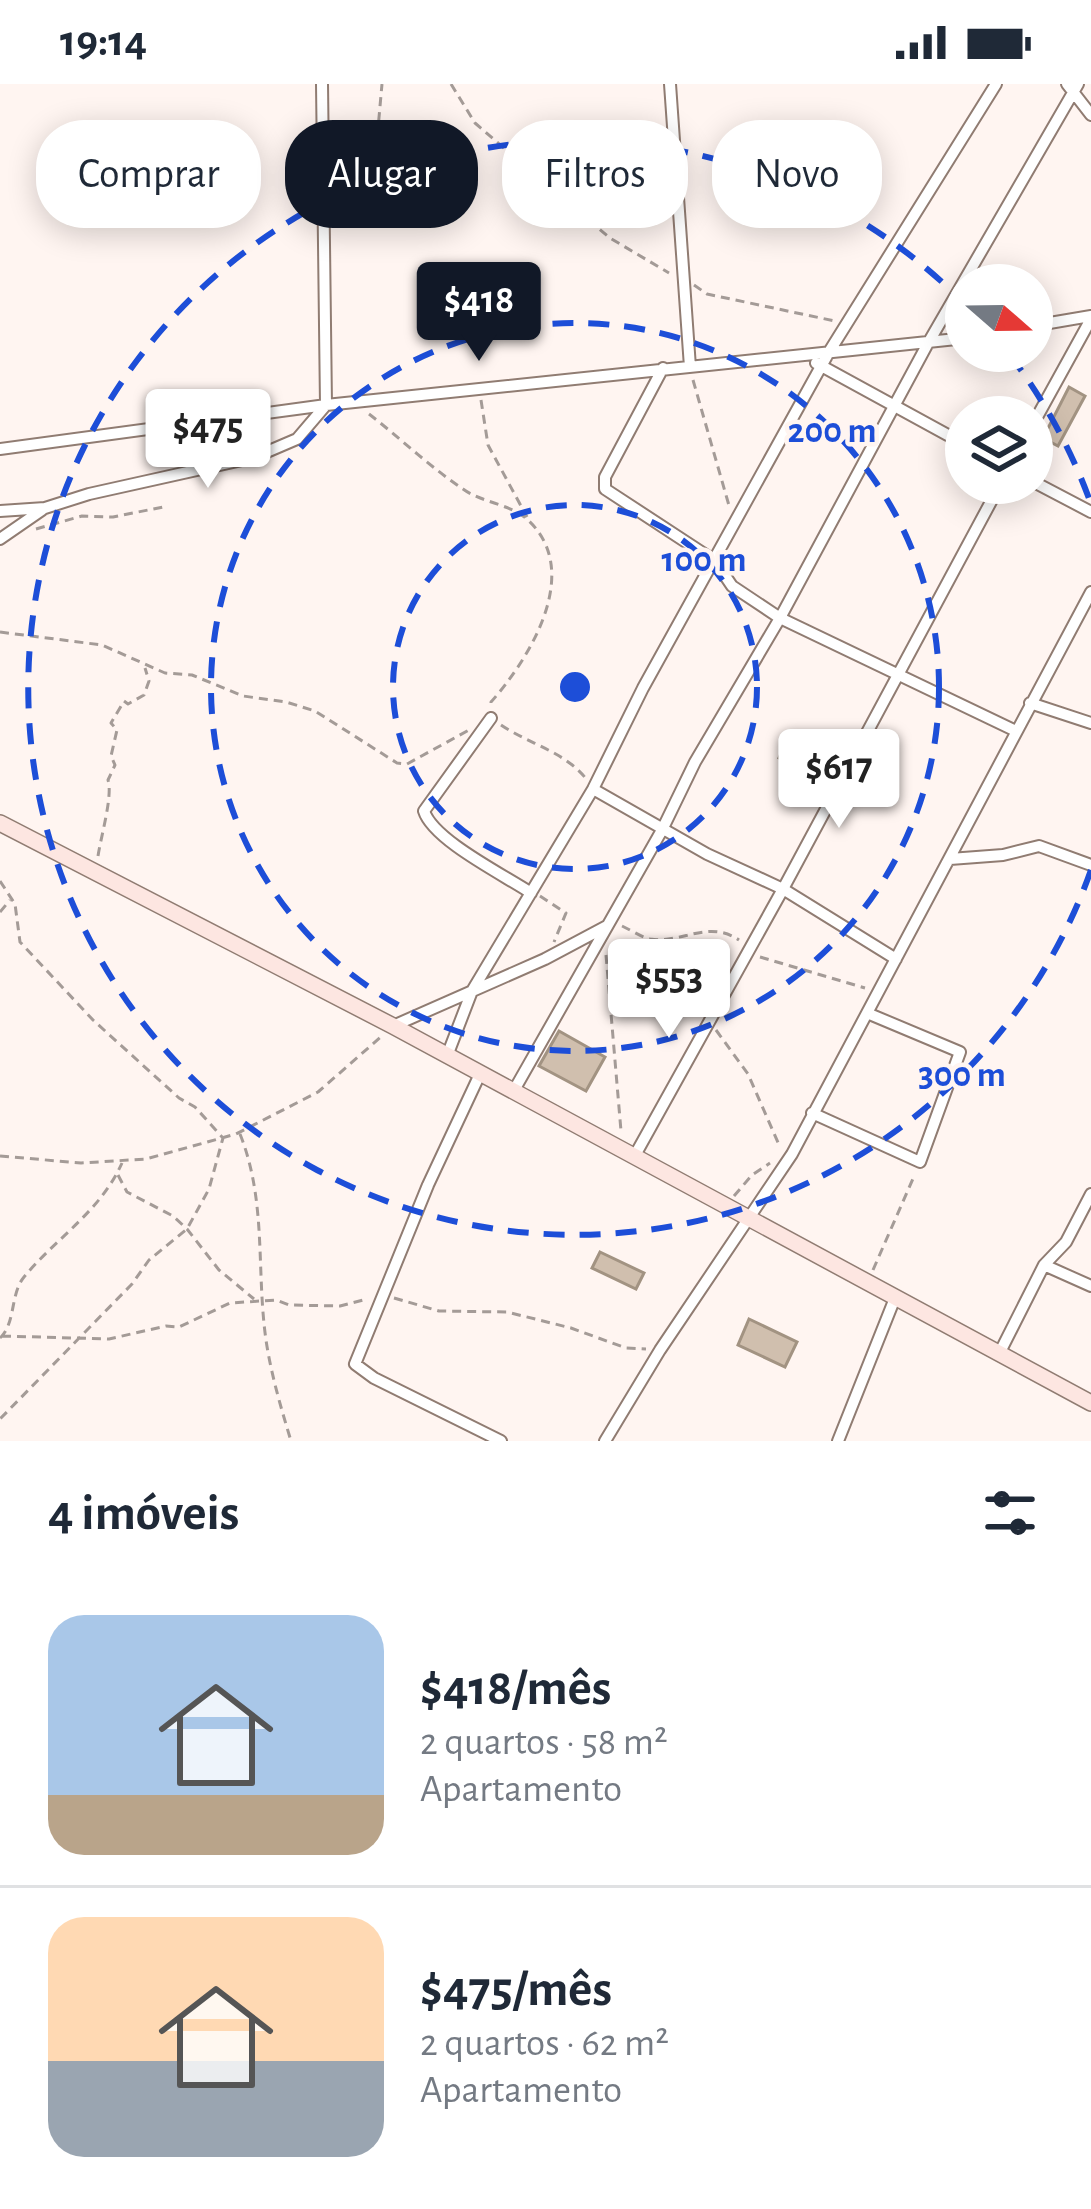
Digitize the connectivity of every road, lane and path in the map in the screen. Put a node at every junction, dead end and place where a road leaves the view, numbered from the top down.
1 (322, 84) edge
2 (382, 84) edge
3 (451, 84) edge
4 (670, 84) edge
5 (996, 84) edge
6 (1072, 86) edge
7 (1091, 116) edge
8 (379, 120) edge
9 (684, 279) junction
10 (1091, 318) edge
11 (1053, 323) edge
12 (846, 324) junction
13 (945, 342) edge
14 (927, 345) junction
15 (829, 352) junction
16 (805, 356) junction
17 (822, 365) junction
18 (690, 367) junction
19 (663, 368) junction
20 (479, 387) junction
21 (1048, 396) edge
22 (353, 402) junction
23 (326, 405) junction
24 (896, 406) junction
25 (945, 433) edge
26 (0, 449) edge
27 (1053, 492) edge
28 (990, 504) edge
29 (164, 507) dead end
30 (45, 508) junction
31 (0, 511) edge
32 (1091, 512) edge
33 (528, 519) junction
34 (734, 524) junction
35 (33, 530) dead end
36 (0, 539) edge
37 (715, 561) junction
38 (732, 586) junction
39 (699, 588) junction
40 (1091, 592) edge
41 (780, 618) junction
42 (0, 632) edge
43 (145, 665) junction
44 (898, 672) junction
45 (1030, 703) junction
46 (491, 718) junction
47 (1091, 723) edge
48 (1016, 731) junction
49 (593, 788) junction
50 (0, 823) edge
51 (662, 830) junction
52 (950, 859) junction
53 (1091, 865) edge
54 (96, 870) junction
55 (0, 881) edge
56 (783, 889) junction
57 (531, 893) junction
58 (11, 899) junction
59 (0, 912) edge
60 (605, 929) junction
61 (649, 939) dead end
62 (545, 959) junction
63 (896, 959) junction
64 (472, 991) junction
65 (867, 1013) junction
66 (706, 1022) junction
67 (393, 1026) junction
68 (447, 1056) junction
69 (480, 1074) junction
70 (513, 1092) junction
71 (812, 1113) junction
72 (239, 1132) junction
73 (224, 1138) junction
74 (628, 1154) junction
75 (791, 1154) junction
76 (0, 1156) edge
77 (123, 1160) junction
78 (920, 1162) junction
79 (784, 1167) junction
80 (117, 1174) junction
81 (1090, 1199) edge
82 (724, 1206) junction
83 (749, 1218) junction
84 (188, 1229) junction
85 (1044, 1265) junction
86 (867, 1282) junction
87 (1091, 1286) edge
88 (383, 1294) junction
89 (896, 1298) junction
90 (256, 1300) junction
91 (265, 1300) junction
92 (1, 1336) edge
93 (78, 1337) junction
94 (660, 1350) junction
95 (999, 1354) junction
96 (1091, 1403) edge
97 (0, 1420) edge
98 (291, 1441) edge
99 (501, 1441) edge
100 (604, 1441) edge
101 (838, 1441) edge

1 - 23 street
2 - 8 path
3 - 9 path
4 - 9 street
5 - 12 street
6 - 7 street
6 - 14 street
9 - 12 path
9 - 18 street
10 - 11 street
10 - 21 street
12 - 15 street
13 - 14 street
14 - 15 street
14 - 24 street
15 - 16 street
15 - 17 street
16 - 17 street
16 - 18 street
17 - 24 street
17 - 34 street
18 - 19 street
18 - 34 path
19 - 20 street
19 - 37 street
20 - 22 street
20 - 33 path
22 - 23 street
22 - 33 path
23 - 26 street
23 - 30 street
24 - 25 street
24 - 41 street
27 - 32 street
28 - 44 street
29 - 35 path
30 - 31 street
30 - 36 street
33 - 46 path
34 - 37 street
37 - 38 street
37 - 39 street
38 - 39 street
38 - 41 street
39 - 49 street
40 - 45 street
41 - 44 street
41 - 51 street
42 - 43 path
43 - 46 path
43 - 54 path
44 - 48 street
44 - 56 street
45 - 47 street
45 - 48 street
46 - 49 path
46 - 57 street
48 - 52 street
49 - 51 street
49 - 57 street
50 - 54 main road
51 - 56 street
51 - 60 street
52 - 53 street
52 - 63 street
54 - 67 main road
55 - 58 path
56 - 63 street
56 - 66 street
57 - 62 path
57 - 64 street
58 - 59 path
58 - 73 path
60 - 62 street
60 - 70 street
60 - 74 path
61 - 66 path
62 - 64 street
63 - 65 street
64 - 67 street
64 - 68 street
65 - 71 street
65 - 78 street
66 - 74 street
66 - 75 path
67 - 68 main road
67 - 72 path
68 - 69 main road
69 - 70 main road
69 - 88 street
70 - 74 main road
71 - 75 street
71 - 78 street
72 - 73 path
72 - 91 path
73 - 77 path
73 - 84 path
74 - 82 main road
75 - 79 street
76 - 77 path
77 - 80 path
78 - 86 path
79 - 82 path
79 - 83 street
80 - 84 path
80 - 92 path
81 - 85 street
82 - 83 main road
83 - 86 main road
83 - 94 street
84 - 90 path
84 - 93 path
85 - 87 street
85 - 95 street
86 - 89 main road
88 - 91 path
88 - 94 path
88 - 99 street
89 - 95 main road
89 - 101 street
90 - 91 path
90 - 93 path
91 - 98 path
92 - 93 path
93 - 97 path
94 - 100 street
95 - 96 main road

